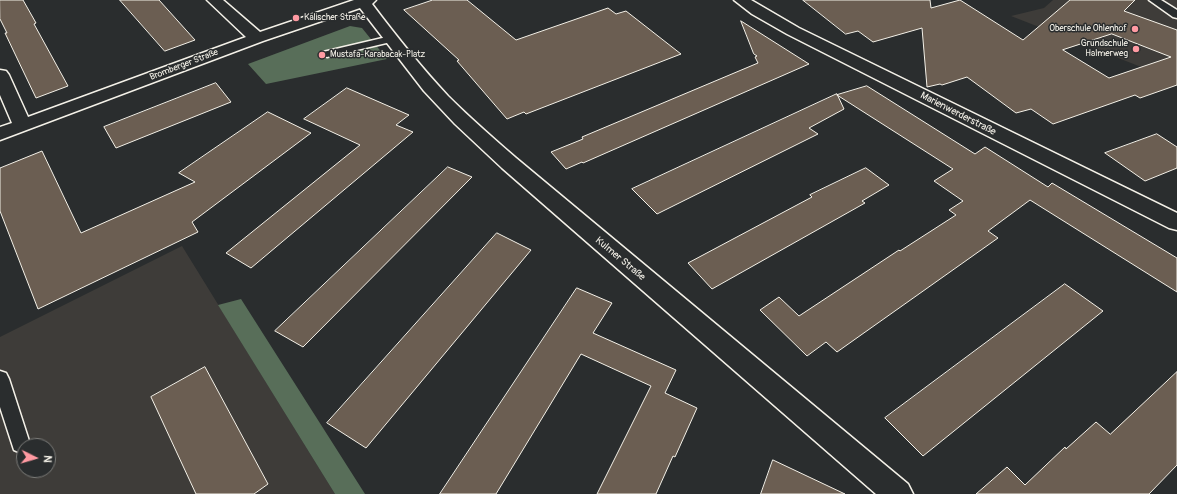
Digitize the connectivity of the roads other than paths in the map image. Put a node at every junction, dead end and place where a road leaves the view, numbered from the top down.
1 (214, 0) edge
2 (741, 0) edge
3 (1154, 0) edge
4 (366, 1) edge
5 (1177, 15) edge
6 (257, 38) junction
7 (391, 39) junction
8 (327, 54) dead end
9 (0, 75) edge
10 (23, 126) junction
11 (0, 134) edge
12 (1177, 222) edge
13 (0, 379) edge
14 (19, 438) edge
15 (898, 494) edge

1 - 6 street
2 - 12 street, Marienwerderstraße
3 - 5 lane
4 - 6 street, Bromberger Straße
4 - 7 street, Kulmer Straße
6 - 10 street, Bromberger Straße
7 - 8 lane
7 - 15 street, Kulmer Straße
9 - 10 street
10 - 11 street, Bromberger Straße
13 - 14 lane

